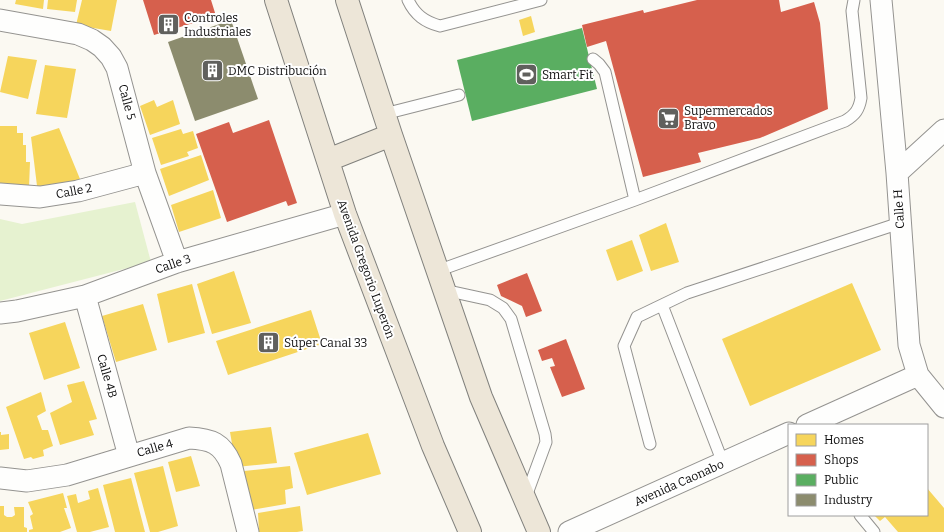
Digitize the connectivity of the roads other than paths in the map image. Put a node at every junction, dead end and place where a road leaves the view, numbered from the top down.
1 (276, 0) edge
2 (347, 0) edge
3 (408, 0) edge
4 (541, 0) edge
5 (854, 0) edge
6 (881, 0) edge
7 (513, 4) edge
8 (0, 20) edge
9 (593, 59) dead end
10 (459, 95) dead end
11 (384, 114) junction
12 (944, 130) edge
13 (391, 135) junction
14 (328, 160) junction
15 (145, 172) junction
16 (897, 174) junction
17 (0, 194) edge
18 (635, 200) junction
19 (345, 214) junction
20 (900, 223) junction
21 (177, 262) junction
22 (440, 280) junction
23 (85, 296) junction
24 (662, 305) junction
25 (0, 313) edge
26 (918, 375) junction
27 (944, 407) edge
28 (809, 424) edge
29 (788, 433) edge
30 (650, 444) dead end
31 (129, 456) junction
32 (723, 463) junction
33 (0, 478) edge
34 (525, 499) junction
35 (861, 516) edge
36 (248, 532) edge
37 (470, 532) edge
38 (539, 532) edge
39 (569, 532) edge
40 (874, 532) edge

1 - 14 main road, Avenida Gregorio Luperón
2 - 11 main road
3 - 7 lane
4 - 7 lane
5 - 18 lane
6 - 16 street, Calle H
8 - 15 street, Calle 5
9 - 18 lane
10 - 11 lane
11 - 13 main road
12 - 16 street
13 - 14 main road
13 - 22 main road
14 - 19 main road, Avenida Gregorio Luperón
15 - 17 street, Calle 2
15 - 21 street, Calle 5
16 - 20 street, Calle H
18 - 22 lane
19 - 21 street, Calle 3
19 - 37 main road, Avenida Gregorio Luperón
20 - 24 lane
20 - 26 street, Calle H
21 - 23 street, Calle 3
22 - 34 main road
22 - 34 lane
23 - 25 street, Calle 3
23 - 31 street, Calle 4B
24 - 30 lane
24 - 32 lane
26 - 27 street, Calle H
26 - 28 street
29 - 32 street, Avenida Caonabo
31 - 33 street, Calle 4
31 - 36 street, Calle 4
32 - 39 street, Avenida Caonabo
34 - 38 main road
35 - 40 lane

